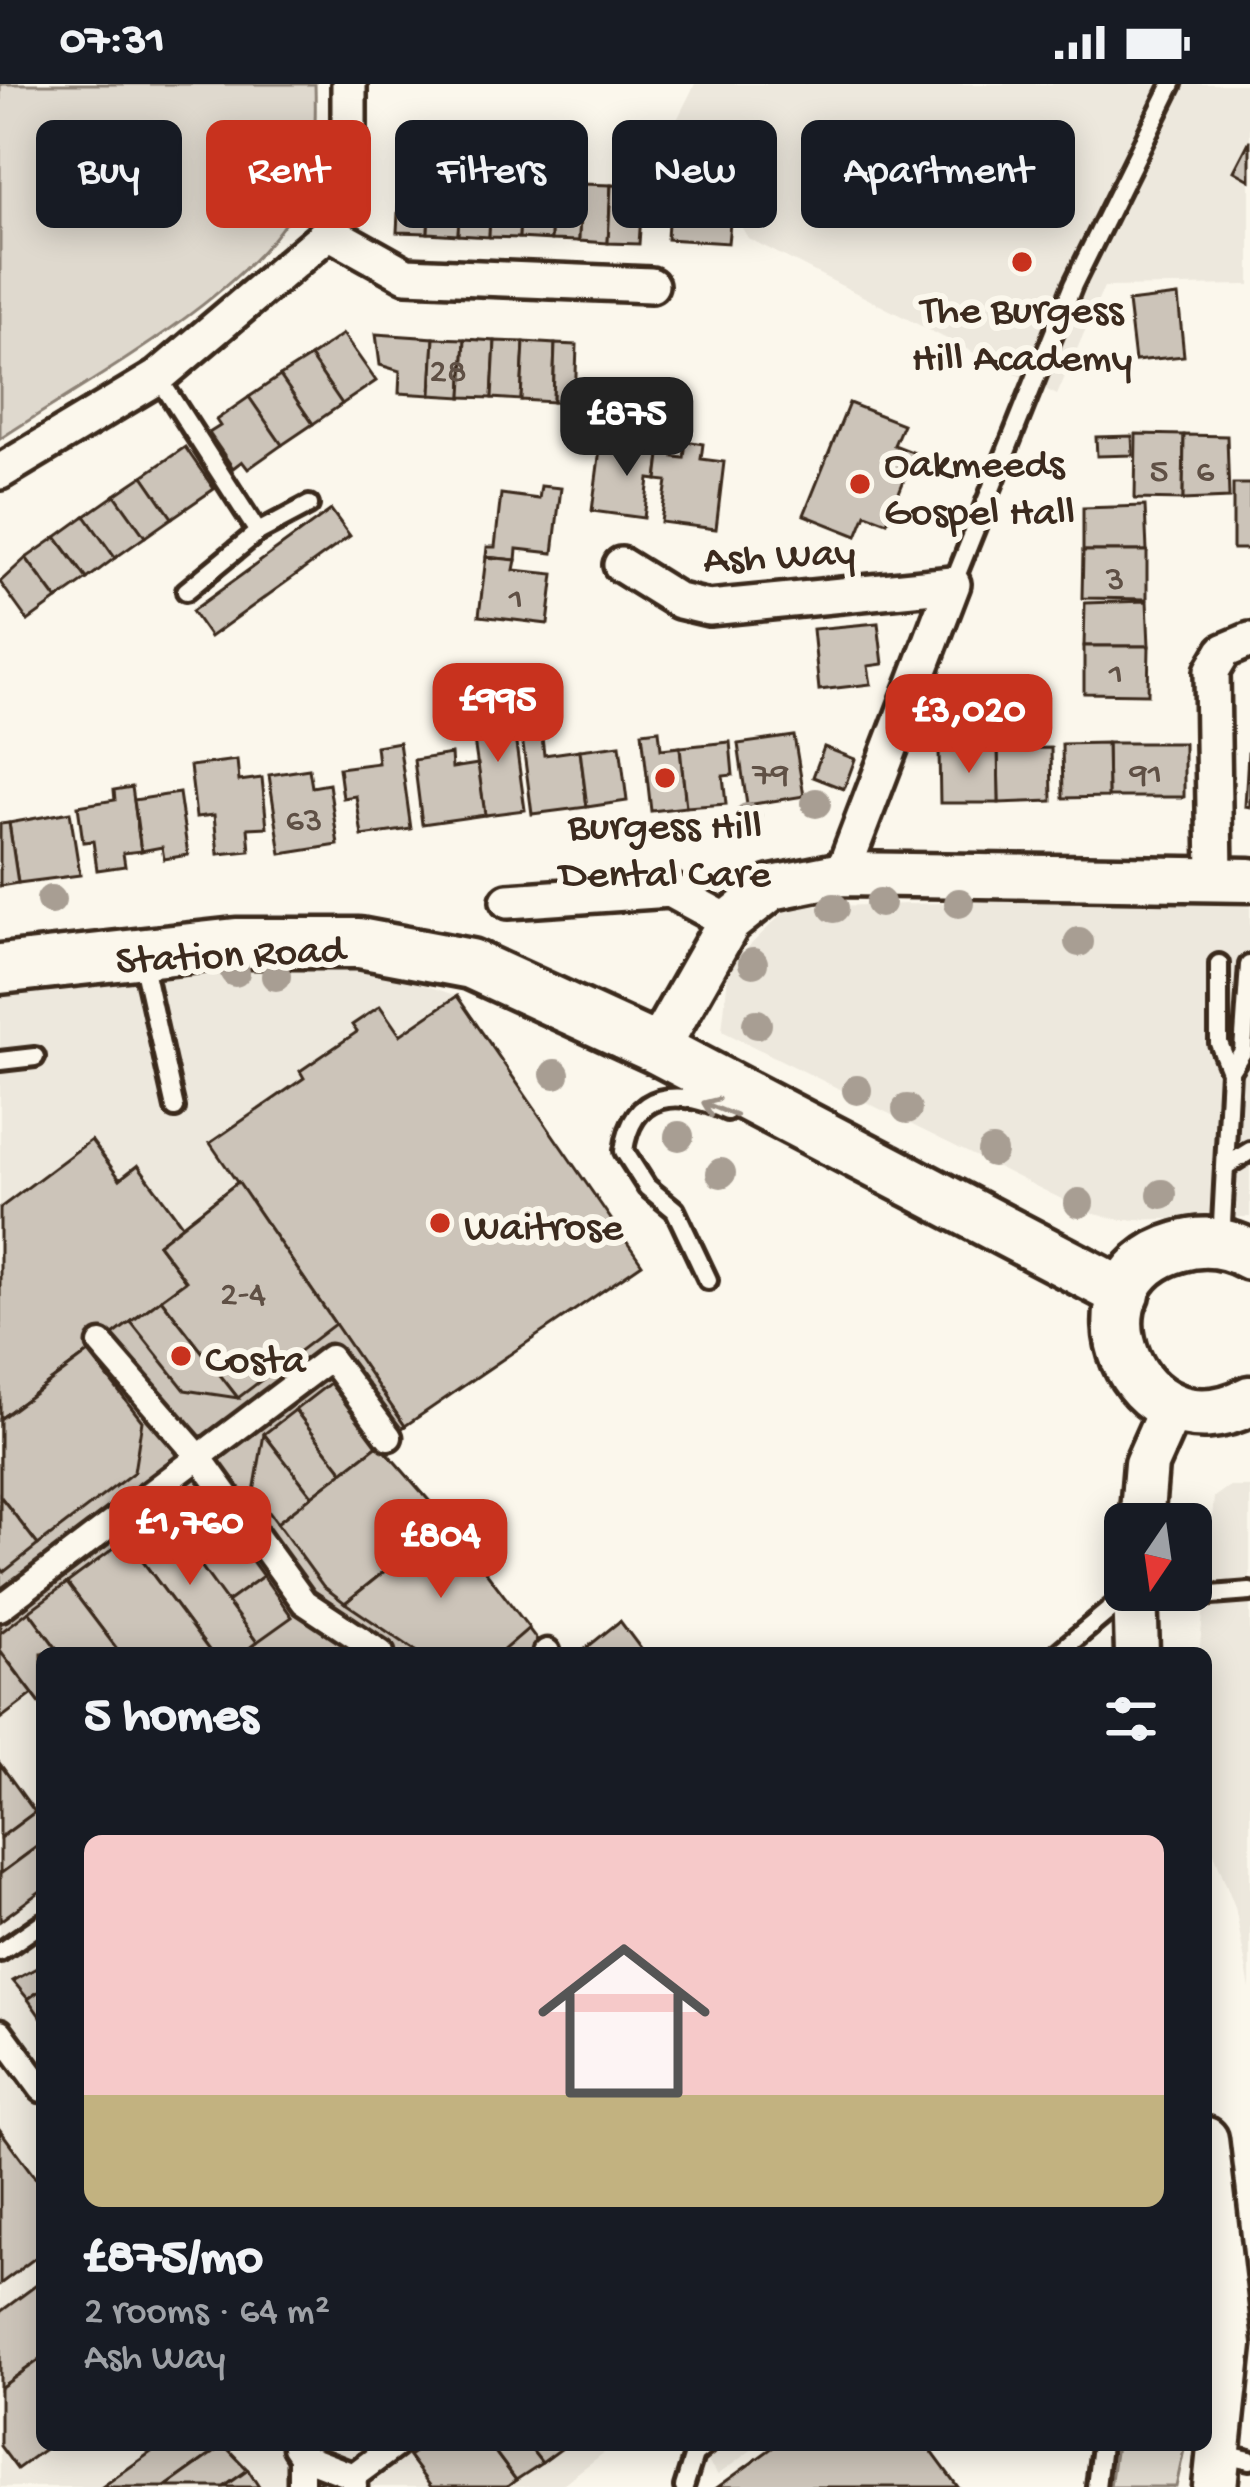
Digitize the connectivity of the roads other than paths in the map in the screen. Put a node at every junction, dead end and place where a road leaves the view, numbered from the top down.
1 (349, 84) edge
2 (1172, 84) edge
3 (329, 232) junction
4 (651, 285) dead end
5 (158, 377) junction
6 (0, 472) edge
7 (309, 505) dead end
8 (258, 532) junction
9 (621, 565) dead end
10 (953, 584) junction
11 (186, 591) dead end
12 (1250, 640) edge
13 (842, 874) junction
14 (1232, 878) edge
15 (508, 901) dead end
16 (729, 922) junction
17 (141, 953) junction
18 (1219, 964) dead end
19 (1249, 965) edge
20 (0, 969) edge
21 (657, 1049) junction
22 (35, 1057) dead end
23 (0, 1061) edge
24 (1230, 1071) junction
25 (175, 1108) dead end
26 (749, 1122) dead end
27 (791, 1142) dead end
28 (1250, 1151) edge
29 (866, 1160) junction
30 (1226, 1166) junction
31 (1250, 1166) edge
32 (1236, 1250) edge
33 (708, 1280) dead end
34 (1125, 1294) junction
35 (101, 1344) dead end
36 (1250, 1401) edge
37 (1171, 1408) junction
38 (388, 1437) dead end
39 (199, 1457) junction
40 (1143, 1503) edge
41 (1250, 1592) edge
42 (1212, 1593) edge
43 (0, 1608) edge
44 (1113, 1611) edge
45 (1135, 1611) edge
46 (372, 1647) edge
47 (1069, 1647) edge
48 (1137, 1647) edge
49 (36, 1927) edge
50 (0, 1952) edge
51 (0, 2032) edge
52 (36, 2081) edge
53 (1212, 2229) edge
54 (297, 2451) edge
55 (388, 2451) edge
56 (699, 2451) edge
57 (1100, 2451) edge
58 (1229, 2467) edge
59 (354, 2482) edge
60 (301, 2487) edge
61 (684, 2487) edge
62 (1096, 2487) edge

1 - 3 street
2 - 10 lane
3 - 4 street
3 - 5 street
5 - 6 street
5 - 8 lane
7 - 8 lane
8 - 11 lane
9 - 10 street, Ash Way
10 - 13 street
12 - 14 street
13 - 14 street
13 - 16 street
15 - 16 street
16 - 21 street
17 - 20 main road, Station Road
17 - 21 main road, Station Road
17 - 25 lane
18 - 24 lane
19 - 24 lane
21 - 29 main road, Station Road
22 - 23 lane
24 - 30 lane
26 -> 33 lane
27 - 29 lane
28 - 30 lane
29 - 34 main road, Station Road
30 - 31 lane
30 - 32 lane
32 - 34 main road
34 - 37 main road
35 - 39 street
36 - 37 main road
37 - 40 street
38 - 39 street
39 - 43 street
39 - 46 street
41 - 42 lane
44 - 47 lane
45 - 48 street
49 - 50 lane
51 - 52 street
53 - 58 street
54 - 59 street
54 - 60 street
55 - 59 street
56 - 61 lane
57 - 62 lane

